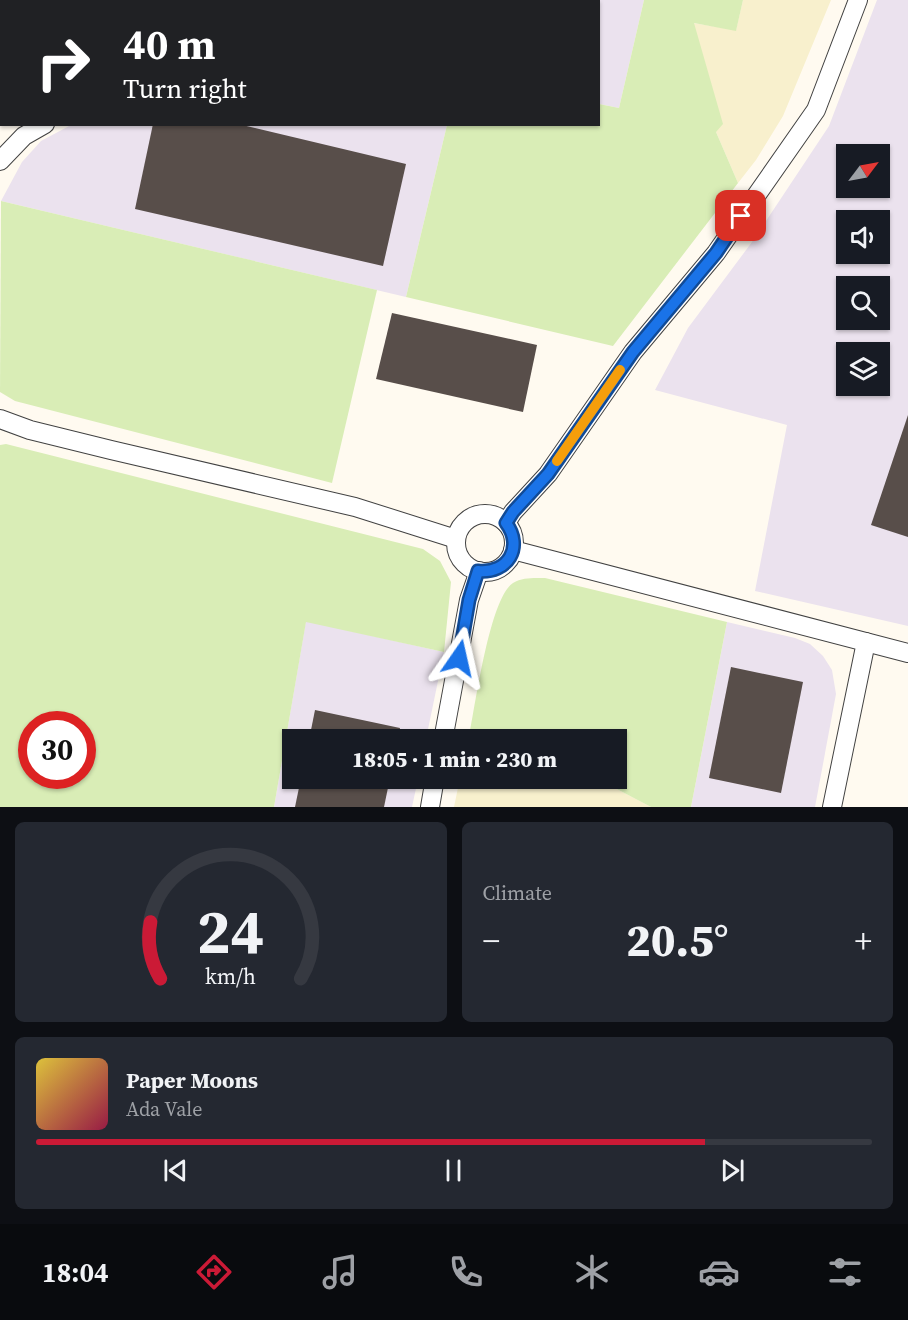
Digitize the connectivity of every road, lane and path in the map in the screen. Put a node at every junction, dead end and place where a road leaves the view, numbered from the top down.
1 (858, 0) edge
2 (42, 126) edge
3 (0, 161) edge
4 (0, 419) edge
5 (506, 523) junction
6 (456, 539) junction
7 (513, 550) junction
8 (478, 571) junction
9 (866, 642) junction
10 (908, 653) edge
11 (445, 729) edge
12 (433, 789) edge
13 (430, 807) edge
14 (832, 807) edge

1 - 5 street
2 - 3 street
4 - 6 street
5 - 6 street
5 - 7 street
6 - 8 street
7 - 8 street
7 - 9 street
8 - 11 street
9 - 10 street
9 - 14 street
12 - 13 street

